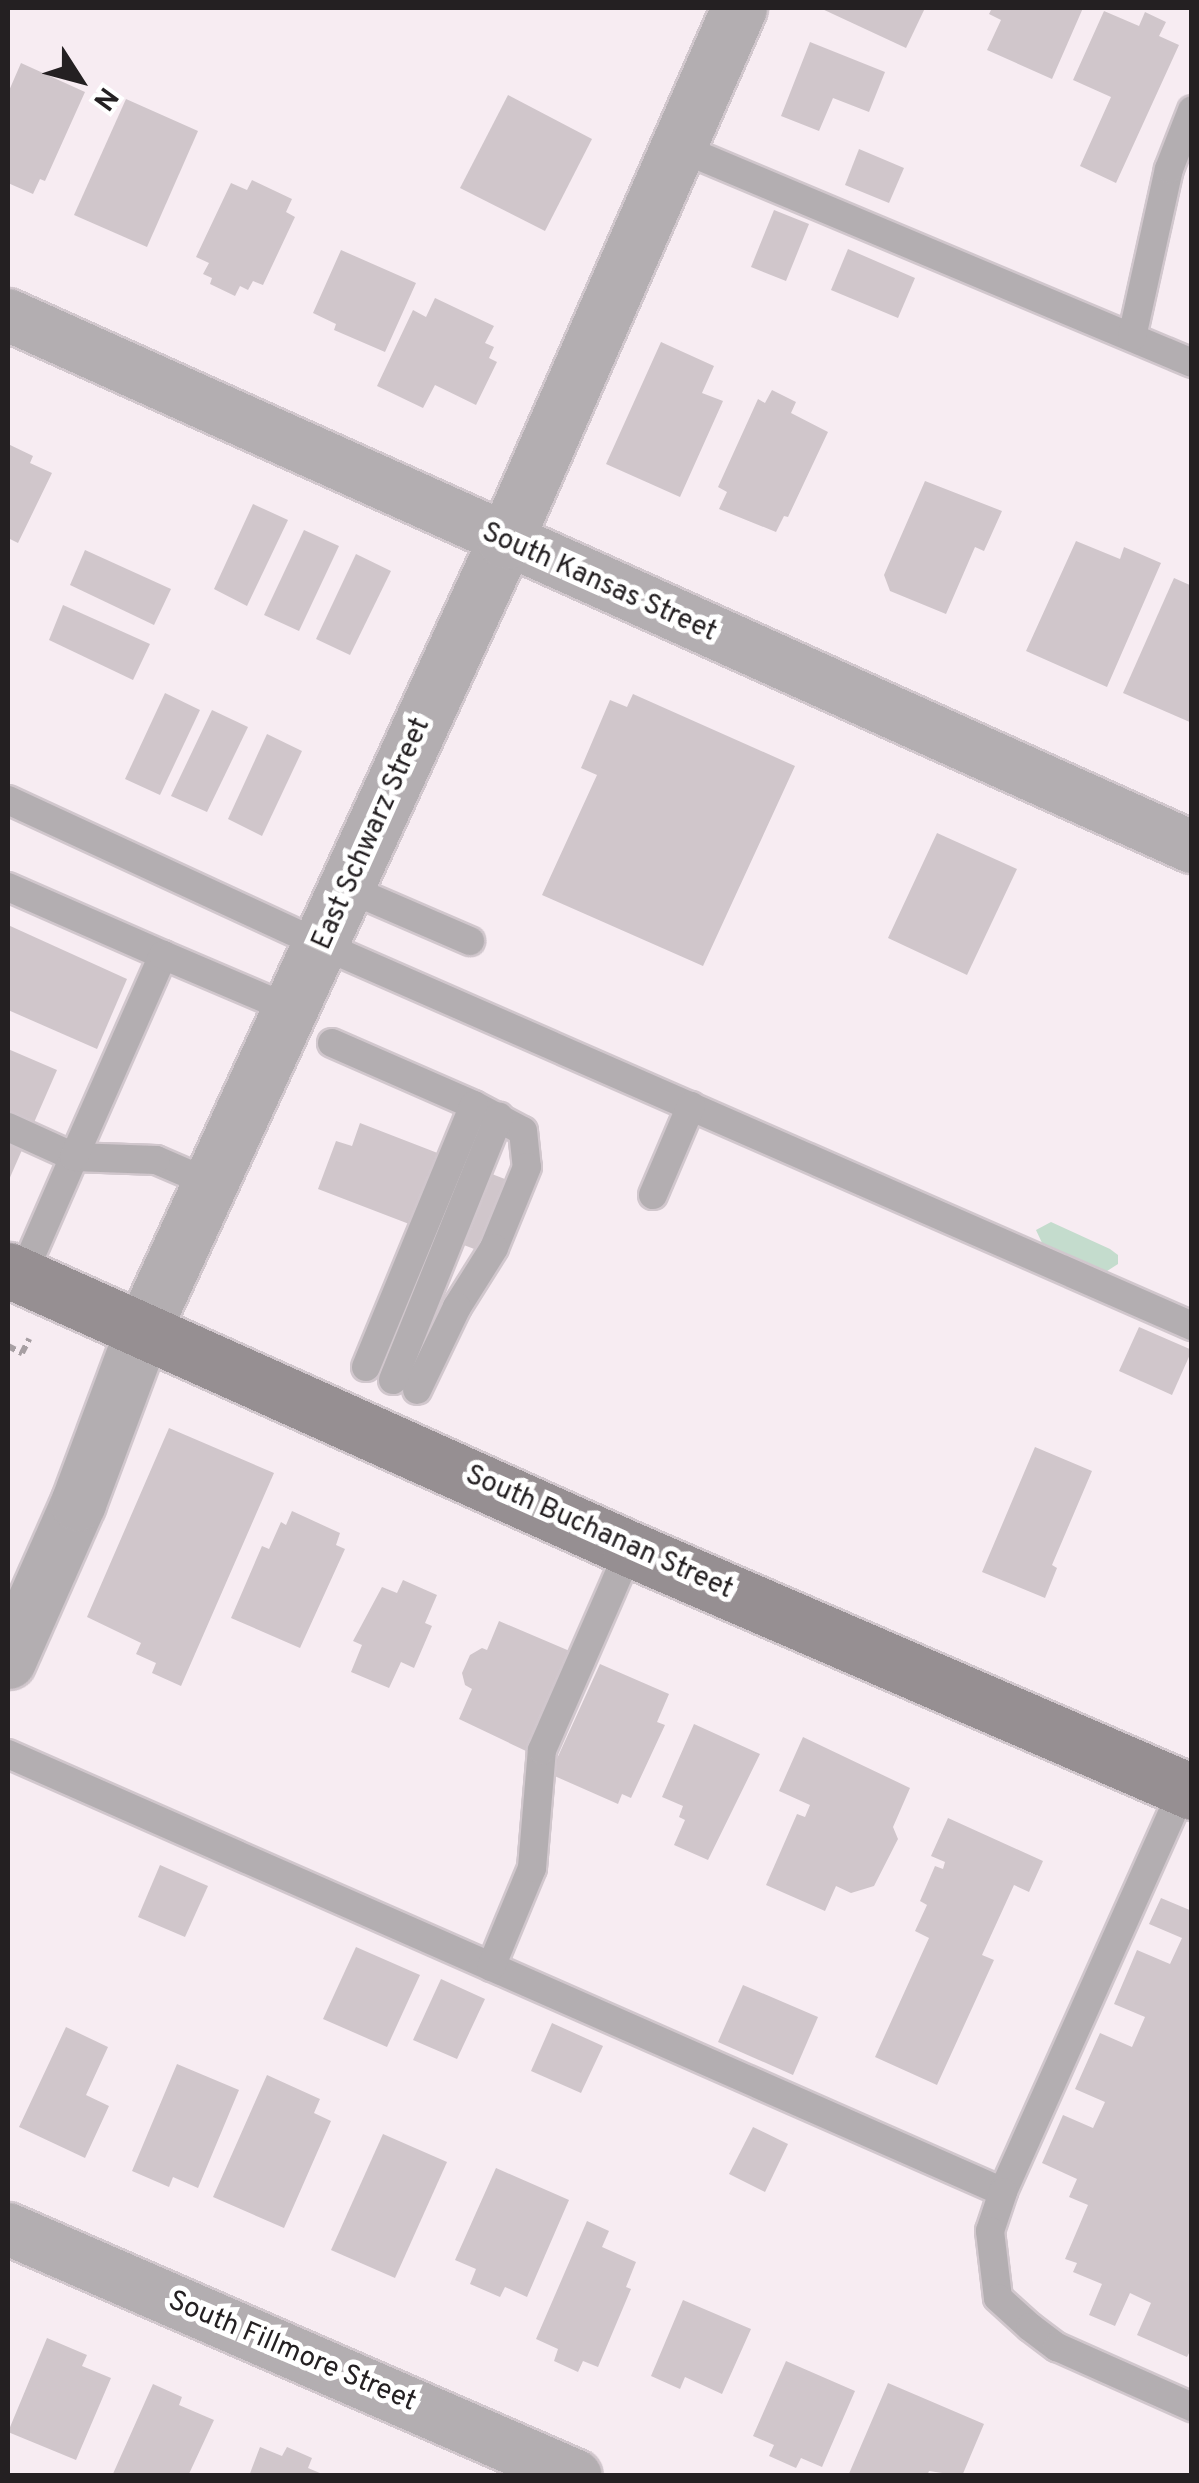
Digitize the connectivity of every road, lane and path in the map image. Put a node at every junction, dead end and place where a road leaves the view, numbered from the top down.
1 (739, 8) edge
2 (1192, 110) edge
3 (678, 147) junction
4 (8, 315) edge
5 (1132, 337) junction
6 (1192, 363) edge
7 (505, 541) junction
8 (8, 800) edge
9 (1192, 846) edge
10 (8, 887) edge
11 (347, 888) junction
12 (470, 941) dead end
13 (322, 944) junction
14 (163, 956) junction
15 (312, 1027) junction
16 (691, 1106) junction
17 (486, 1110) junction
18 (8, 1127) edge
19 (74, 1157) junction
20 (212, 1184) junction
21 (653, 1195) dead end
22 (15, 1273) edge
23 (1192, 1326) edge
24 (143, 1329) junction
25 (28, 1340) dead end
26 (8, 1346) edge
27 (366, 1367) dead end
28 (630, 1549) junction
29 (8, 1661) edge
30 (8, 1754) edge
31 (1187, 1790) edge
32 (491, 1967) junction
33 (1003, 2192) junction
34 (8, 2229) edge
35 (1192, 2407) edge
36 (550, 2470) edge

1 - 3 street, East Schwarz Street
2 - 5 lane
3 - 5 lane
3 - 7 street, East Schwarz Street
4 - 7 street, South Kansas Street
5 - 6 lane
7 - 9 street, South Kansas Street
7 - 11 street, East Schwarz Street
8 - 13 lane
10 - 14 lane
11 - 12 lane
11 - 13 street, East Schwarz Street
13 - 15 street, East Schwarz Street
13 - 16 lane
14 - 15 lane
14 - 19 lane
15 - 17 lane
15 - 20 street, East Schwarz Street
16 - 21 lane
16 - 23 lane
17 - 17 lane
17 - 27 lane
18 - 19 lane
19 - 20 lane
19 - 22 lane
20 - 24 street, East Schwarz Street
22 - 24 main road, South Buchanan Street
24 - 28 main road, South Buchanan Street
24 - 29 street, East Schwarz Street
25 - 26 path
28 - 31 main road, South Buchanan Street
28 - 32 lane
30 - 32 lane
31 - 33 lane
32 - 33 lane
33 - 35 lane
34 - 36 street, South Fillmore Street

